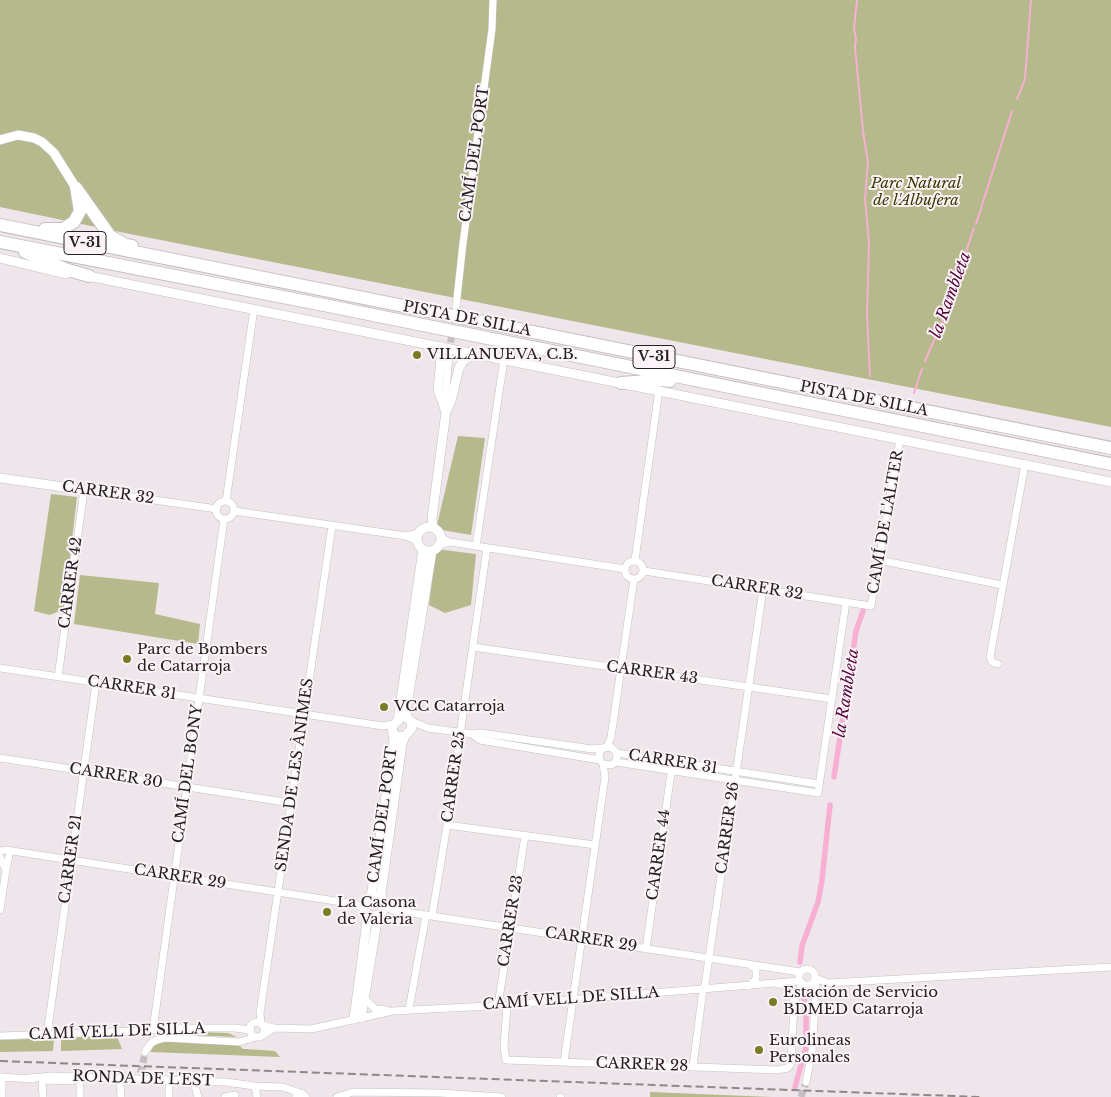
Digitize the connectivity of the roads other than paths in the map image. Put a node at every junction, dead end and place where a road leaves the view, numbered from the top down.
1 (493, 0) edge
2 (0, 140) edge
3 (76, 188) junction
4 (0, 224) edge
5 (0, 242) edge
6 (0, 258) edge
7 (170, 258) junction
8 (89, 276) junction
9 (456, 307) tunnel mouth
10 (254, 309) junction
11 (440, 346) junction
12 (449, 354) tunnel mouth
13 (476, 354) junction
14 (504, 359) junction
15 (620, 383) junction
16 (732, 388) junction
17 (659, 390) junction
18 (446, 412) junction
19 (900, 439) junction
20 (1111, 448) edge
21 (1024, 464) junction
22 (1111, 464) edge
23 (0, 478) edge
24 (1111, 482) edge
25 (84, 490) junction
26 (226, 501) junction
27 (217, 508) junction
28 (234, 511) junction
29 (224, 519) junction
30 (332, 526) junction
31 (430, 528) junction
32 (418, 537) junction
33 (440, 541) junction
34 (476, 546) junction
35 (487, 548) junction
36 (427, 550) junction
37 (635, 560) junction
38 (879, 560) junction
39 (625, 569) junction
40 (644, 571) junction
41 (634, 579) junction
42 (1002, 585) junction
43 (763, 589) junction
44 (846, 602) junction
45 (871, 606) joint
46 (473, 647) junction
47 (998, 664) dead end
48 (0, 668) edge
49 (621, 668) junction
50 (58, 677) junction
51 (96, 683) junction
52 (749, 687) junction
53 (198, 698) junction
54 (832, 699) junction
55 (304, 714) junction
56 (408, 726) junction
57 (394, 727) junction
58 (461, 733) junction
59 (472, 734) junction
60 (610, 750) junction
61 (0, 758) edge
62 (601, 762) junction
63 (672, 762) junction
64 (613, 764) junction
65 (671, 770) junction
66 (83, 771) junction
67 (736, 771) junction
68 (605, 777) junction
69 (735, 780) junction
70 (819, 784) junction
71 (186, 787) junction
72 (291, 803) junction
73 (447, 825) junction
74 (525, 836) junction
75 (595, 845) junction
76 (4, 849) edge
77 (0, 857) edge
78 (70, 860) junction
79 (6, 870) junction
80 (174, 876) junction
81 (278, 892) junction
82 (383, 902) junction
83 (367, 905) junction
84 (0, 910) edge
85 (378, 915) junction
86 (429, 916) junction
87 (510, 928) junction
88 (582, 939) junction
89 (646, 949) junction
90 (709, 958) junction
91 (749, 964) junction
92 (1111, 967) edge
93 (800, 972) junction
94 (815, 979) junction
95 (773, 983) junction
96 (803, 984) junction
97 (749, 986) junction
98 (702, 989) junction
99 (364, 998) junction
100 (816, 998) junction
101 (573, 1000) junction
102 (498, 1005) junction
103 (507, 1005) junction
104 (794, 1005) junction
105 (409, 1010) junction
106 (393, 1011) junction
107 (357, 1018) junction
108 (262, 1024) junction
109 (274, 1028) junction
110 (153, 1030) junction
111 (252, 1031) junction
112 (264, 1034) junction
113 (47, 1035) junction
114 (0, 1036) edge
115 (145, 1052) tunnel mouth
116 (564, 1062) junction
117 (693, 1067) junction
118 (1, 1077) edge
119 (30, 1078) junction
120 (131, 1079) junction
121 (42, 1080) junction
122 (153, 1080) junction
123 (80, 1081) junction
124 (806, 1082) tunnel mouth
125 (120, 1083) junction
126 (169, 1084) junction
127 (196, 1086) junction
128 (255, 1086) junction
129 (401, 1095) edge
130 (452, 1095) edge
131 (235, 1096) dead end
132 (299, 1096) edge
133 (501, 1096) edge
134 (2, 1097) edge
135 (42, 1097) edge
136 (80, 1097) edge
137 (121, 1097) edge
138 (169, 1097) edge
139 (198, 1097) edge
140 (226, 1097) edge
141 (257, 1097) edge
142 (338, 1097) edge

1 - 9 street, CAMÍ DEL PORT
2 - 3 street
3 - 4 highway
3 - 7 highway
4 - 7 highway, PISTA DE SILLA / V-31
5 - 8 highway
5 - 16 highway, PISTA DE SILLA / V-31
6 - 8 street
7 - 20 highway, PISTA DE SILLA / V-31
8 - 10 street
10 - 11 street
10 - 26 street
11 - 13 street
11 - 18 street
12 - 18 street
13 - 14 street
13 - 18 street
14 - 15 street
14 - 34 street
15 - 16 highway
15 - 17 street
16 - 22 highway, PISTA DE SILLA / V-31
17 - 19 street
17 - 37 street
18 - 31 street
19 - 21 street
19 - 38 street, CAMÍ DE L'ALTER
21 - 24 street
21 - 42 street
23 - 25 street, CARRER 32
25 - 27 street, CARRER 32
25 - 50 street, CARRER 42
26 - 27 street
26 - 28 street
27 - 29 street
28 - 29 street
28 - 30 street
29 - 53 street, CAMÍ DEL BONY
30 - 32 street
30 - 55 street, SENDA DE LES ÀNIMES
31 - 32 street
31 - 33 street
32 - 36 street
33 - 34 street
33 - 36 street
34 - 35 street
35 - 39 street
35 - 46 street, CARRER 25
36 - 56 street, CAMÍ DEL PORT
36 - 57 street, CAMÍ DEL PORT
37 - 39 street
37 - 40 street
38 - 42 street
38 - 45 street, CAMÍ DE L'ALTER
39 - 41 street
40 - 41 street
40 - 43 street, CARRER 32
41 - 49 street
42 - 47 street
43 - 44 street, CARRER 32
43 - 52 street, CARRER 26
44 - 45 street, CARRER 32
44 - 54 street
46 - 49 street, CARRER 43
46 - 58 street, CARRER 25
48 - 50 street, CARRER 31
49 - 52 street, CARRER 43
49 - 60 street
50 - 51 street, CARRER 31
51 - 53 street, CARRER 31
51 - 66 street, CARRER 21
52 - 54 street, CARRER 43
52 - 67 street, CARRER 26
53 - 55 street, CARRER 31
53 - 71 street, CAMÍ DEL BONY
54 - 70 street
55 - 57 street, CARRER 31
55 - 72 street, SENDA DE LES ÀNIMES
56 - 57 street
56 - 57 street
56 - 58 street, CARRER 31
56 - 82 street, CAMÍ DEL PORT
57 - 83 street, CAMÍ DEL PORT
58 - 59 street, CARRER 31
58 - 73 street, CARRER 25
59 - 60 street, CARRER 31
59 - 62 street, CARRER 31
60 - 62 street
60 - 63 street, CARRER 31
60 - 64 street
61 - 66 street, CARRER 30
62 - 64 street, CARRER 31
62 - 68 street
63 - 65 street, CARRER 44
63 - 67 street, CARRER 31
64 - 65 street, CARRER 31
64 - 68 street
65 - 69 street, CARRER 31
65 - 89 street, CARRER 44
66 - 71 street, CARRER 30
66 - 78 street, CARRER 21
67 - 69 street, CARRER 26
67 - 70 street, CARRER 31
68 - 75 street
69 - 70 street, CARRER 31
69 - 90 street, CARRER 26
71 - 72 street, CARRER 30
71 - 80 street, CAMÍ DEL BONY
72 - 81 street, SENDA DE LES ÀNIMES
73 - 74 street
73 - 86 street, CARRER 25
74 - 75 street
74 - 87 street, CARRER 23
75 - 88 street
76 - 78 street, CARRER 29
76 - 79 street
77 - 79 street
78 - 80 street, CARRER 29
78 - 113 street, CARRER 21
79 - 84 street
80 - 81 street, CARRER 29
80 - 110 street, CAMÍ DEL BONY
81 - 83 street, CARRER 29
81 - 108 street, SENDA DE LES ÀNIMES
82 - 83 street
82 - 85 street
82 - 86 street, CARRER 29
83 - 85 street
83 - 107 street, CAMÍ DEL PORT
85 - 99 street
86 - 87 street, CARRER 29
86 - 105 street, CARRER 25
87 - 88 street, CARRER 29
87 - 102 street, CARRER 23
88 - 89 street, CARRER 29
88 - 101 street
89 - 90 street, CARRER 29
90 - 91 street, CARRER 29
90 - 98 street, CARRER 26
91 - 93 street, CARRER 29
91 - 97 street
92 - 94 street
93 - 94 street
93 - 96 street
94 - 96 street
94 - 100 street
95 - 96 street, CAMÍ VELL DE SILLA
95 - 97 street, CAMÍ VELL DE SILLA
95 - 104 street
96 - 100 street
96 - 104 street
97 - 98 street, CAMÍ VELL DE SILLA
98 - 101 street, CAMÍ VELL DE SILLA
98 - 117 street, CARRER 26
99 - 106 street, CAMÍ VELL DE SILLA
99 - 107 street
100 - 124 street
101 - 103 street, CAMÍ VELL DE SILLA
101 - 116 street
102 - 103 street, CAMÍ VELL DE SILLA
102 - 105 street, CAMÍ VELL DE SILLA
103 - 116 street, CARRER 28
104 - 117 street, CARRER 28
105 - 106 street, CAMÍ VELL DE SILLA
106 - 107 street, CAMÍ VELL DE SILLA
107 - 109 street, CAMÍ VELL DE SILLA
108 - 109 street, CAMÍ VELL DE SILLA
108 - 111 street
108 - 112 street, SENDA DE LES ÀNIMES
109 - 112 street
110 - 111 street, CAMÍ VELL DE SILLA
110 - 113 street, CAMÍ VELL DE SILLA
111 - 112 street
111 - 115 street
113 - 114 street, CAMÍ VELL DE SILLA
116 - 117 street, CARRER 28
118 - 119 street, RONDA DE L'EST
118 - 134 street
119 - 120 street, RONDA DE L'EST
119 - 121 street, RONDA DE L'EST
120 - 122 street, RONDA DE L'EST
120 - 122 street
121 - 123 street, RONDA DE L'EST
121 - 135 street
122 - 128 street, RONDA DE L'EST
123 - 125 street, RONDA DE L'EST
123 - 136 street
125 - 126 street, RONDA DE L'EST
125 - 137 street
126 - 127 street, RONDA DE L'EST
126 - 138 street
127 - 128 street, RONDA DE L'EST
127 - 139 street
128 - 132 street, RONDA DE L'EST
128 - 141 street
129 - 130 street
129 - 142 street
130 - 133 street
131 - 140 street

